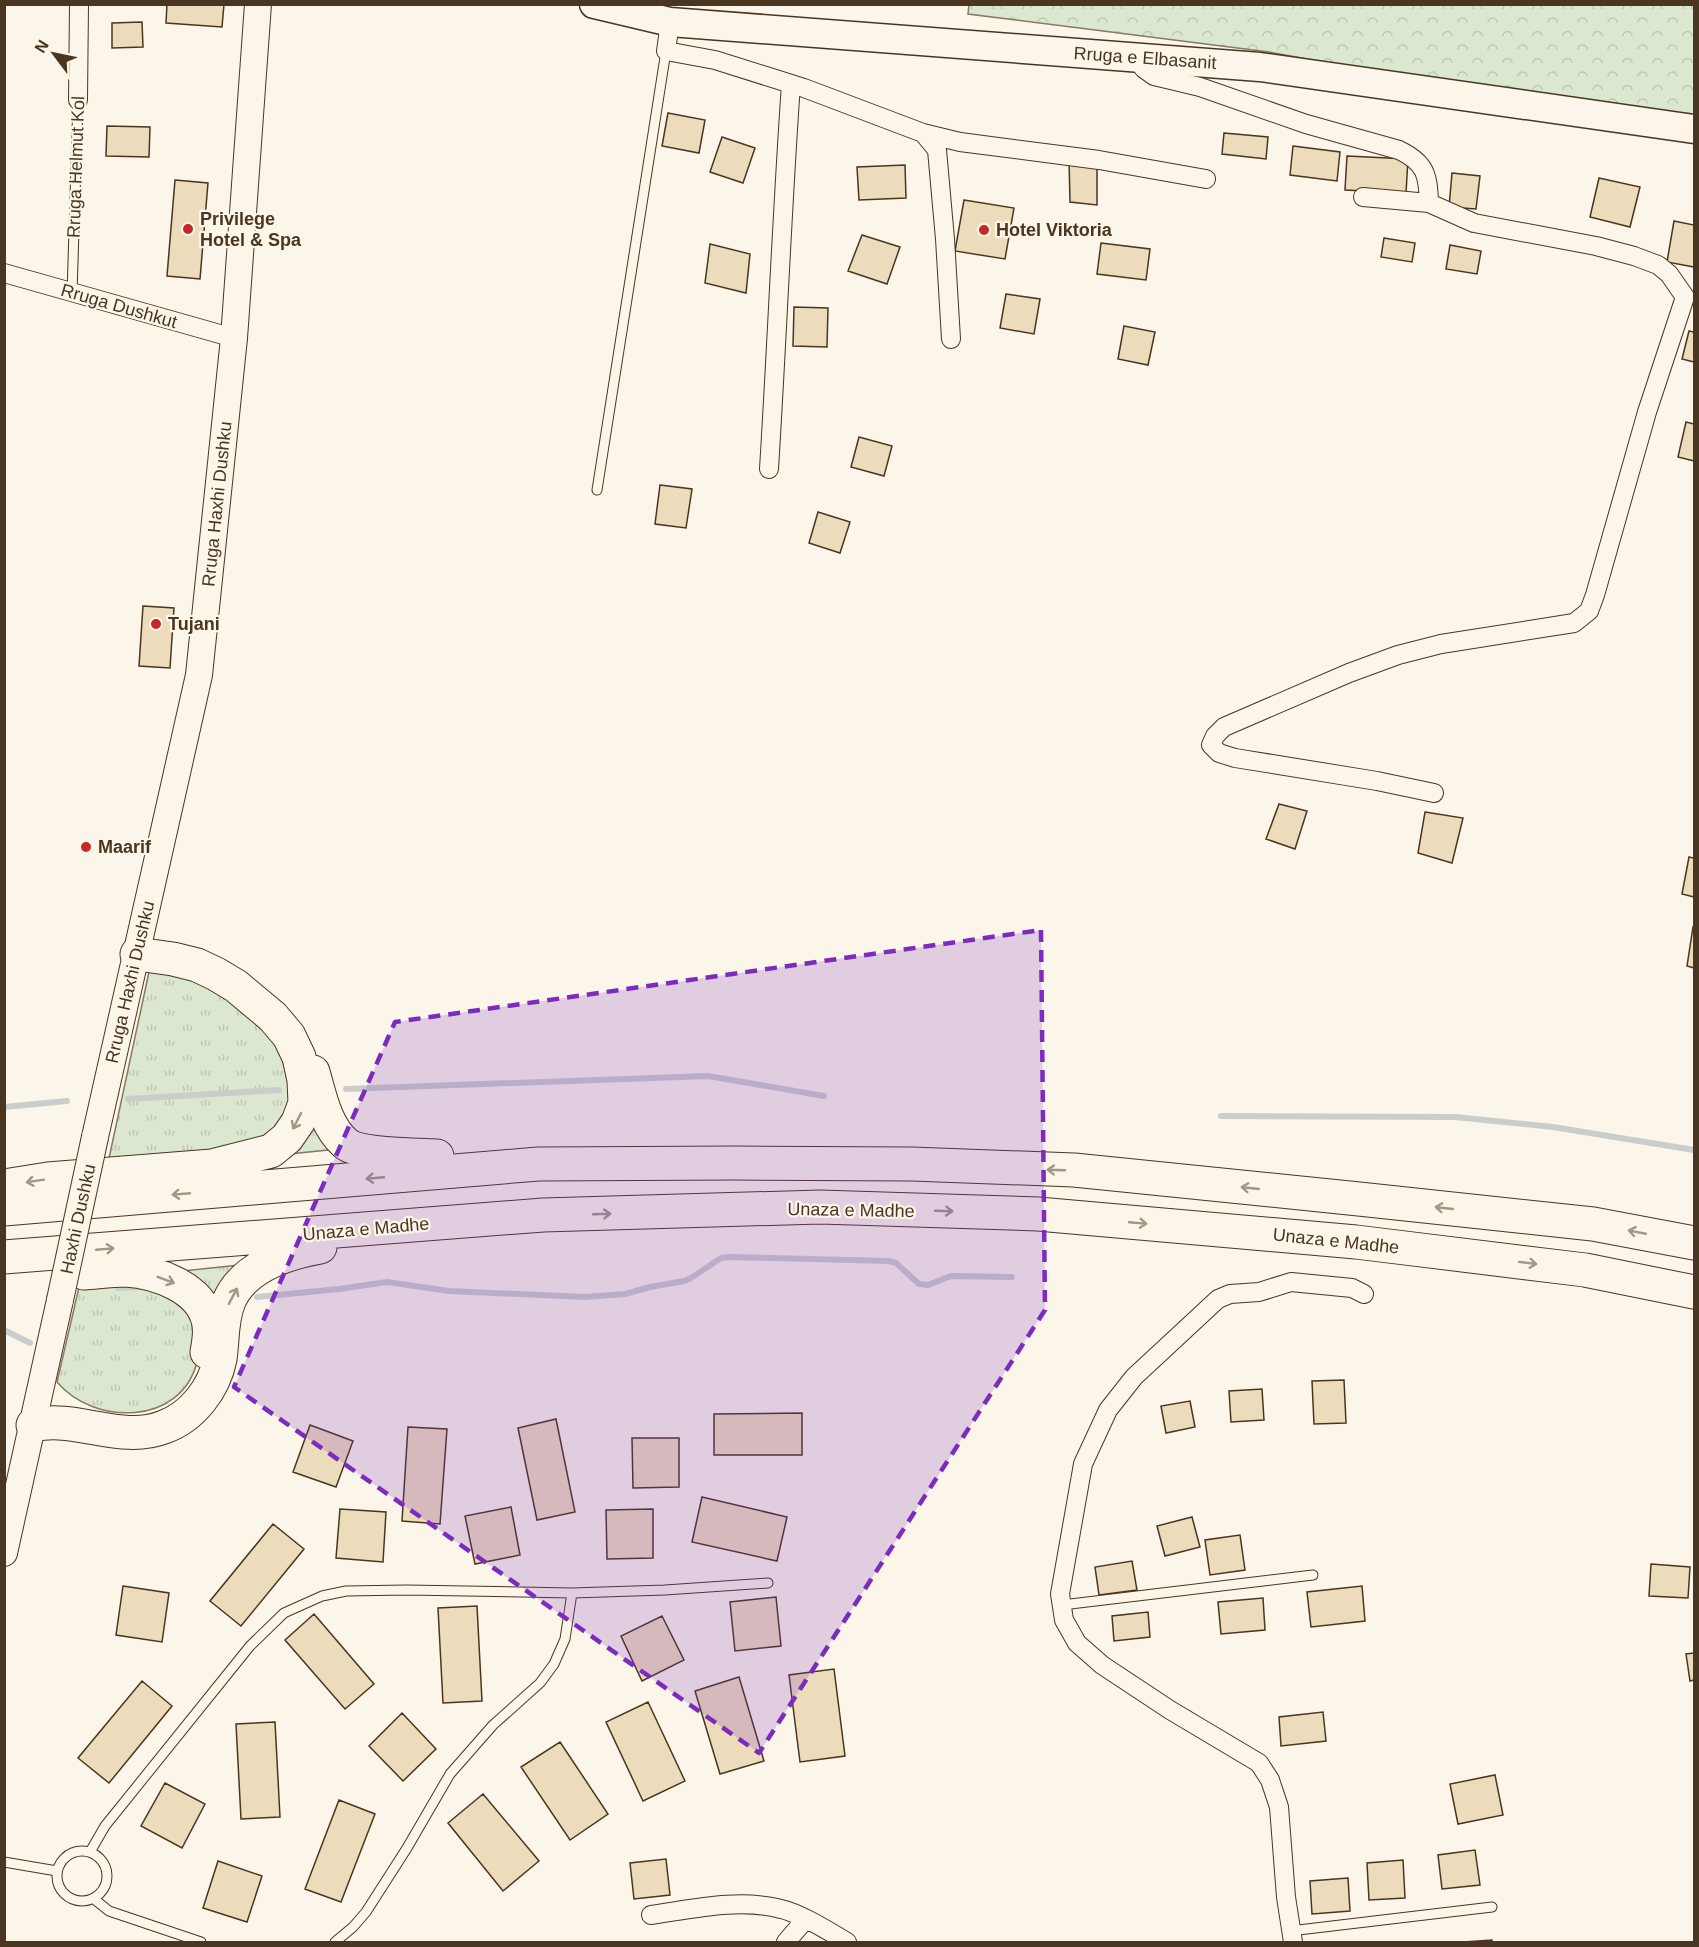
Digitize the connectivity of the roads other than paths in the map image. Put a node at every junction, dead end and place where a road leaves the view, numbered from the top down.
1 (79, 4) edge
2 (258, 4) edge
3 (594, 4) edge
4 (670, 22) junction
5 (666, 51) junction
6 (1134, 57) junction
7 (791, 84) junction
8 (78, 100) joint
9 (1695, 129) edge
10 (923, 134) junction
11 (1206, 179) dead end
12 (1363, 197) dead end
13 (1429, 203) junction
14 (4, 273) edge
15 (72, 294) junction
16 (1690, 298) edge
17 (234, 338) junction
18 (951, 339) dead end
19 (769, 469) dead end
20 (597, 490) dead end
21 (1434, 792) dead end
22 (139, 943) junction
23 (95, 1137) joint
24 (538, 1164) junction
25 (4, 1186) edge
26 (4, 1209) edge
27 (543, 1215) junction
28 (1695, 1243) edge
29 (4, 1257) edge
30 (4, 1280) edge
31 (1695, 1292) edge
32 (1364, 1294) dead end
33 (36, 1412) junction
34 (4, 1553) edge
35 (1312, 1575) dead end
36 (768, 1583) dead end
37 (572, 1593) junction
38 (1062, 1605) junction
39 (90, 1852) junction
40 (4, 1862) edge
41 (57, 1871) junction
42 (94, 1899) junction
43 (1492, 1907) dead end
44 (651, 1915) dead end
45 (805, 1920) junction
46 (1292, 1937) edge
47 (201, 1942) edge
48 (335, 1942) edge
49 (786, 1942) edge
50 (848, 1942) edge

1 - 8 street, Rruga Helmut Kol
2 - 17 street, Rruga Haxhi Dushku
3 - 4 main road, Rruga e Elbasanit
4 - 5 street
4 - 6 main road, Rruga e Elbasanit
5 - 7 street
5 - 20 lane
6 - 9 main road, Rruga e Elbasanit
6 - 13 street
7 - 10 street
7 - 19 street
8 - 15 lane, Rruga Helmut Kol
10 - 11 street
10 - 18 street
12 - 13 street
13 - 16 street
14 - 15 street, Rruga Dushkut
15 - 17 street, Rruga Dushkut
16 - 21 street
17 - 22 street, Rruga Haxhi Dushku
22 - 23 street, Rruga Haxhi Dushku
22 - 24 highway
22 -> 25 highway
23 - 33 street, Haxhi Dushku, bridge
24 -> 26 highway
28 -> 24 highway
29 -> 27 highway, Unaza e Madhe
27 -> 31 highway, Unaza e Madhe
33 -> 27 highway
30 -> 33 highway
32 - 38 street
33 - 34 street
35 - 38 lane
36 - 37 lane
37 - 39 lane
37 - 48 lane
38 - 46 street
39 - 41 lane
39 - 42 lane
40 - 41 lane
41 - 42 lane
42 - 47 lane
43 - 46 lane
44 - 45 street
45 - 49 street
45 - 50 street

